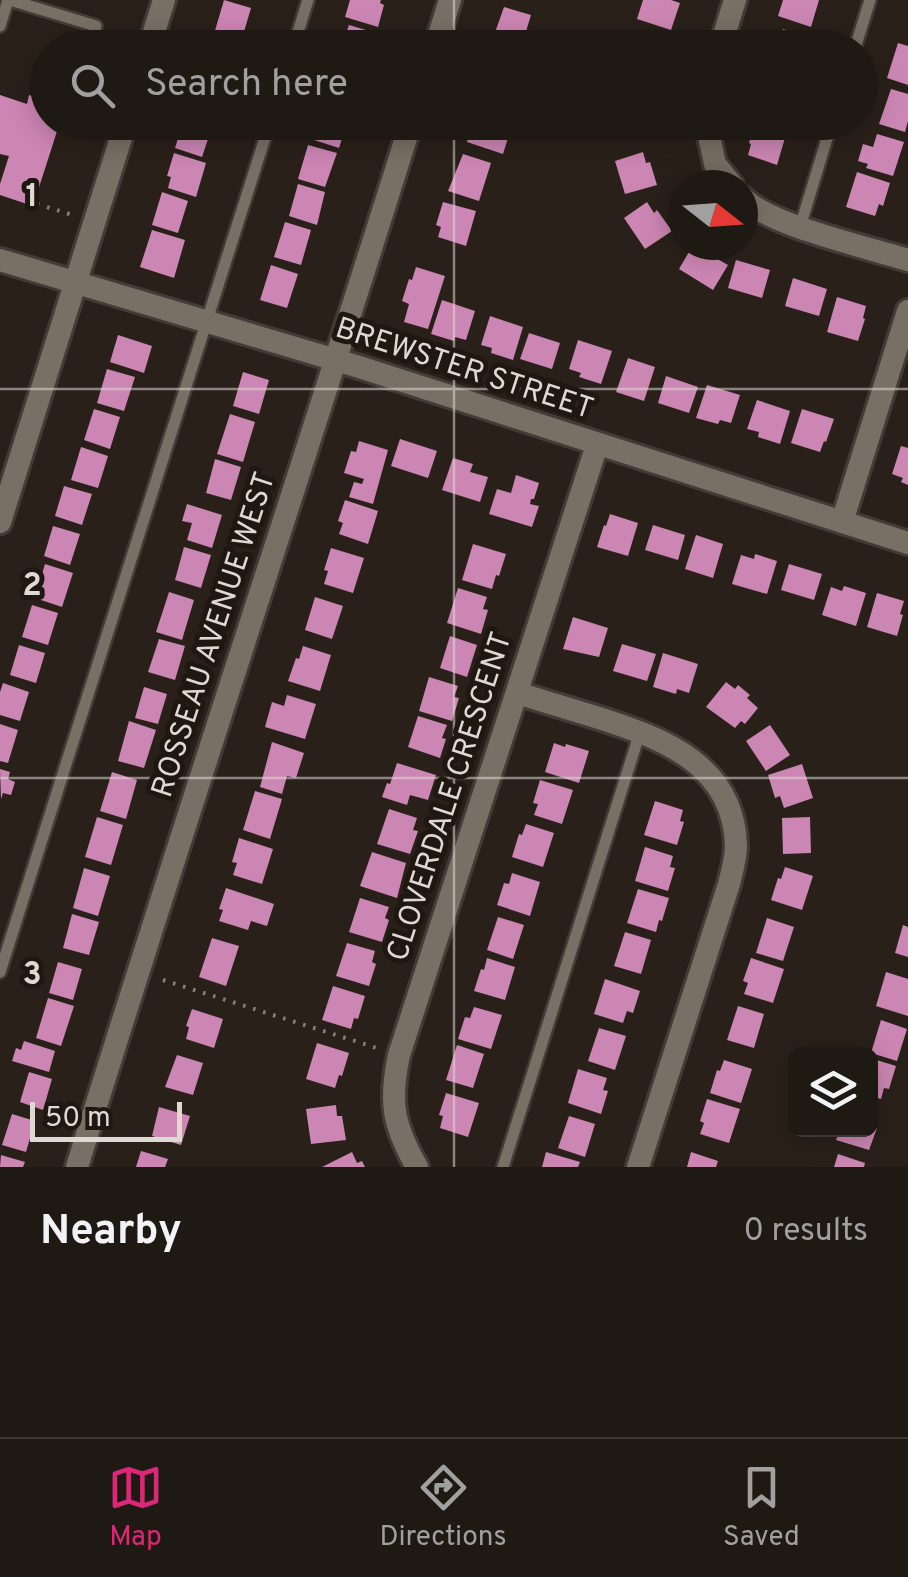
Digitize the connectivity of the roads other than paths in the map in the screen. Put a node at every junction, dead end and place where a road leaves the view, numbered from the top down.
1 (9, 0) edge
2 (164, 0) edge
3 (308, 0) edge
4 (450, 0) edge
5 (735, 0) edge
6 (870, 0) edge
7 (0, 26) edge
8 (95, 30) edge
9 (155, 30) edge
10 (299, 30) edge
11 (441, 30) edge
12 (726, 30) edge
13 (861, 30) edge
14 (120, 140) edge
15 (264, 140) edge
16 (405, 140) edge
17 (710, 140) edge
18 (827, 140) edge
19 (720, 170) edge
20 (758, 209) edge
21 (800, 227) junction
22 (0, 260) edge
23 (908, 260) edge
24 (76, 282) junction
25 (908, 312) edge
26 (207, 320) junction
27 (336, 360) junction
28 (597, 445) junction
29 (0, 522) edge
30 (842, 522) junction
31 (908, 543) edge
32 (517, 693) junction
33 (640, 732) junction
34 (0, 972) edge
35 (76, 1167) edge
36 (417, 1167) edge
37 (503, 1167) edge
38 (638, 1167) edge

1 - 7 lane
1 - 8 lane
2 - 9 street
3 - 10 lane
4 - 11 street
5 - 12 street
6 - 13 lane
14 - 24 street
15 - 26 lane
16 - 27 street, ROSSEAU AVENUE WEST
17 - 19 street
18 - 21 lane
20 - 21 street
21 - 23 street
22 - 24 street, BREWSTER STREET
24 - 26 street, BREWSTER STREET
24 - 29 street
25 - 30 street
26 - 27 street, BREWSTER STREET
26 - 34 lane
27 - 28 street, BREWSTER STREET
27 - 35 street, ROSSEAU AVENUE WEST
28 - 30 street, BREWSTER STREET
28 - 32 street, CLOVERDALE CRESCENT
30 - 31 street, BREWSTER STREET
32 - 33 street
32 - 36 street, CLOVERDALE CRESCENT
33 - 37 lane
33 - 38 street

